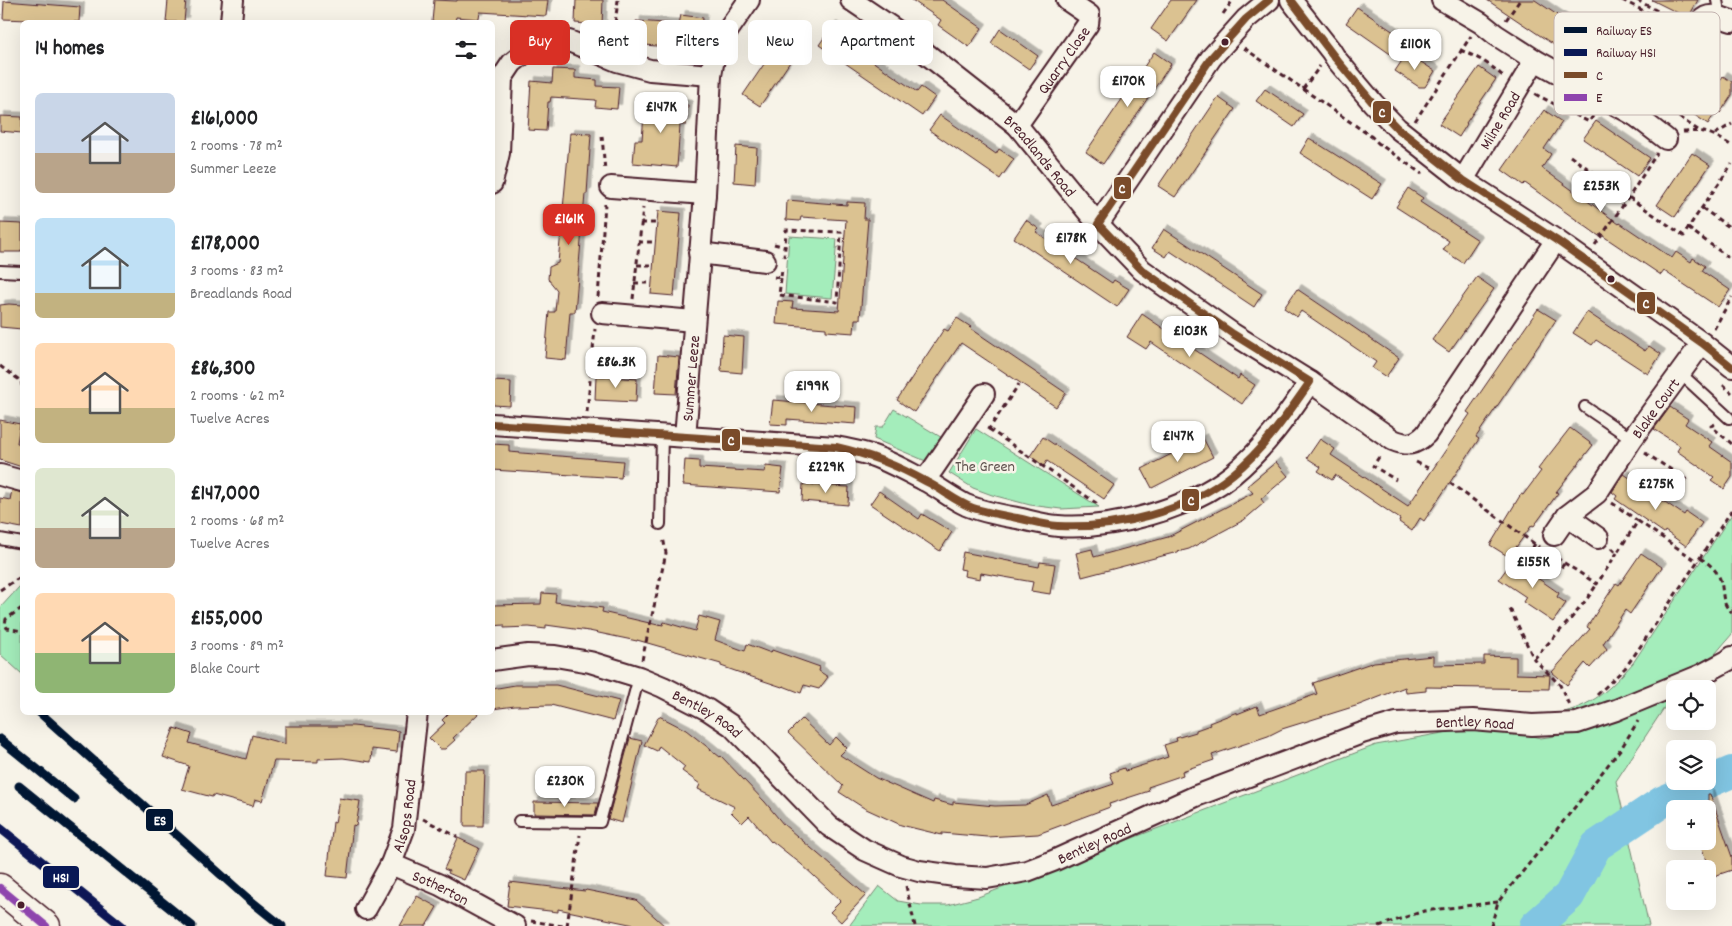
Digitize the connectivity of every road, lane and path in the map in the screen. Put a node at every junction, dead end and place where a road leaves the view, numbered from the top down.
1 (233, 0) edge
2 (618, 0) edge
3 (749, 0) edge
4 (851, 0) edge
5 (1067, 0) edge
6 (1269, 0) edge
7 (1291, 0) edge
8 (1442, 0) edge
9 (1520, 0) edge
10 (1622, 0) edge
11 (1637, 0) edge
12 (1647, 12) edge
13 (1659, 12) edge
14 (231, 20) edge
15 (616, 20) edge
16 (1489, 29) junction
17 (580, 45) edge
18 (1241, 45) dead end
19 (1460, 50) junction
20 (1331, 51) junction
21 (1535, 60) junction
22 (634, 65) edge
23 (1554, 71) edge
24 (497, 75) edge
25 (711, 75) junction
26 (1517, 88) junction
27 (1303, 89) junction
28 (1554, 104) edge
29 (1576, 115) edge
30 (1594, 115) edge
31 (1676, 115) edge
32 (1636, 116) edge
33 (1732, 124) edge
34 (1017, 125) junction
35 (1699, 130) junction
36 (1715, 134) junction
37 (602, 136) dead end
38 (1410, 138) junction
39 (1666, 139) junction
40 (1732, 146) edge
41 (1570, 156) dead end
42 (1732, 164) edge
43 (495, 170) edge
44 (1427, 177) dead end
45 (1464, 180) junction
46 (609, 186) junction
47 (705, 194) junction
48 (1629, 197) junction
49 (1702, 208) junction
50 (657, 224) dead end
51 (1098, 224) junction
52 (1688, 228) junction
53 (1732, 229) edge
54 (1556, 240) junction
55 (638, 242) junction
56 (656, 242) dead end
57 (1594, 246) dead end
58 (785, 247) dead end
59 (699, 253) junction
60 (1732, 260) edge
61 (765, 261) dead end
62 (637, 265) junction
63 (654, 265) dead end
64 (0, 271) edge
65 (20, 272) edge
66 (781, 278) dead end
67 (634, 283) junction
68 (652, 283) dead end
69 (1732, 297) edge
70 (599, 313) junction
71 (631, 317) junction
72 (694, 321) junction
73 (1702, 342) junction
74 (0, 366) edge
75 (1732, 367) edge
76 (1679, 372) junction
77 (20, 381) edge
78 (1310, 382) junction
79 (984, 394) dead end
80 (1585, 407) dead end
81 (1729, 418) dead end
82 (495, 424) edge
83 (988, 429) dead end
84 (586, 430) junction
85 (662, 435) junction
86 (685, 437) junction
87 (1631, 441) junction
88 (1379, 456) dead end
89 (1416, 462) dead end
90 (1432, 470) dead end
91 (0, 475) edge
92 (20, 480) edge
93 (924, 480) junction
94 (1396, 480) dead end
95 (1687, 480) dead end
96 (1597, 493) junction
97 (1102, 508) dead end
98 (1732, 510) edge
99 (1567, 516) junction
100 (1638, 521) junction
101 (660, 524) joint
102 (1554, 535) dead end
103 (1598, 538) joint
104 (0, 539) edge
105 (20, 543) edge
106 (1535, 544) dead end
107 (1699, 560) junction
108 (1564, 564) dead end
109 (20, 577) edge
110 (1596, 584) dead end
111 (0, 590) edge
112 (20, 609) edge
113 (1510, 610) dead end
114 (1732, 612) edge
115 (20, 631) edge
116 (1534, 659) junction
117 (495, 660) edge
118 (1731, 661) edge
119 (638, 677) junction
120 (1658, 693) junction
121 (1591, 699) dead end
122 (1570, 709) dead end
123 (417, 715) edge
124 (406, 811) junction
125 (519, 821) dead end
126 (582, 822) junction
127 (458, 836) dead end
128 (391, 864) junction
129 (901, 866) junction
130 (0, 888) edge
131 (1498, 902) junction
132 (366, 909) dead end
133 (523, 924) edge
134 (46, 926) edge
135 (565, 926) edge
136 (915, 926) edge
137 (1379, 926) edge
138 (1490, 926) edge

1 - 14 street
2 - 15 path
3 - 25 street, Summer Leeze
4 - 34 street, Breadlands Road
5 - 34 street, Quarry Close
6 - 51 street
7 - 20 street
8 - 16 street
9 - 16 path
10 - 12 path
11 - 13 path
16 - 19 path
16 - 21 street
17 - 24 street
18 - 27 path
19 - 26 path
19 - 38 path
20 - 27 path
20 - 38 street
21 - 23 street
21 - 26 street, Milne Road
22 - 25 street
24 - 43 street
25 - 47 street, Summer Leeze
26 - 28 path
26 - 45 street, Milne Road
27 - 44 path
29 - 30 path
31 - 35 path
32 - 39 street
33 - 36 path
34 - 51 street, Breadlands Road
35 - 36 path
35 - 39 path
36 - 40 path
37 - 46 path
38 - 45 street
39 - 48 path
41 - 48 path
42 - 49 path
45 - 54 street
46 - 47 street
46 - 70 path
47 - 59 street, Summer Leeze
48 - 52 path
48 - 57 path
49 - 52 path
49 - 53 path
50 - 55 path
51 - 78 street, Breadlands Road
52 - 60 path
54 - 73 street
54 - 78 street, Breadlands Road
55 - 56 path
55 - 62 path
58 - 66 path
59 - 61 street
59 - 72 street, Summer Leeze
62 - 63 path
62 - 67 path
64 - 65 lane
67 - 68 path
67 - 71 path
69 - 73 path
70 - 71 street, Summer Leeze
70 - 84 path
71 - 72 street, Summer Leeze
72 - 86 street, Summer Leeze
73 - 75 street
73 - 76 street, Blake Court
74 - 77 path
76 - 81 lane
76 - 87 street, Blake Court
78 - 93 street
79 - 93 street
80 - 87 lane
82 - 84 street
83 - 97 path
84 - 85 street
85 - 86 street
85 - 101 lane
86 - 93 street
87 - 95 path
87 - 96 street, Blake Court
88 - 94 path
89 - 90 path
91 - 92 street
96 - 99 street, Blake Court
96 - 100 path
98 - 107 path
99 - 102 street, Blake Court
99 - 103 street
100 - 103 path
100 - 107 path
101 - 119 path
104 - 105 lane
106 - 108 path
107 - 114 path
107 - 121 path
109 - 111 path
110 - 116 path
112 - 115 path
113 - 116 path
116 - 122 path
117 - 119 street, Bentley Road
118 - 120 street, Bentley Road
119 - 126 lane
119 - 129 street, Bentley Road
120 - 129 street, Bentley Road
120 - 131 path
123 - 124 street, Alsops Road
124 - 127 path
124 - 128 street, Alsops Road
125 - 126 lane
126 - 135 path
128 - 132 street, Alsops Road
128 - 133 street, Sotherton
129 - 136 path
130 - 134 street
131 - 137 path
131 - 138 path
133 - 135 path

